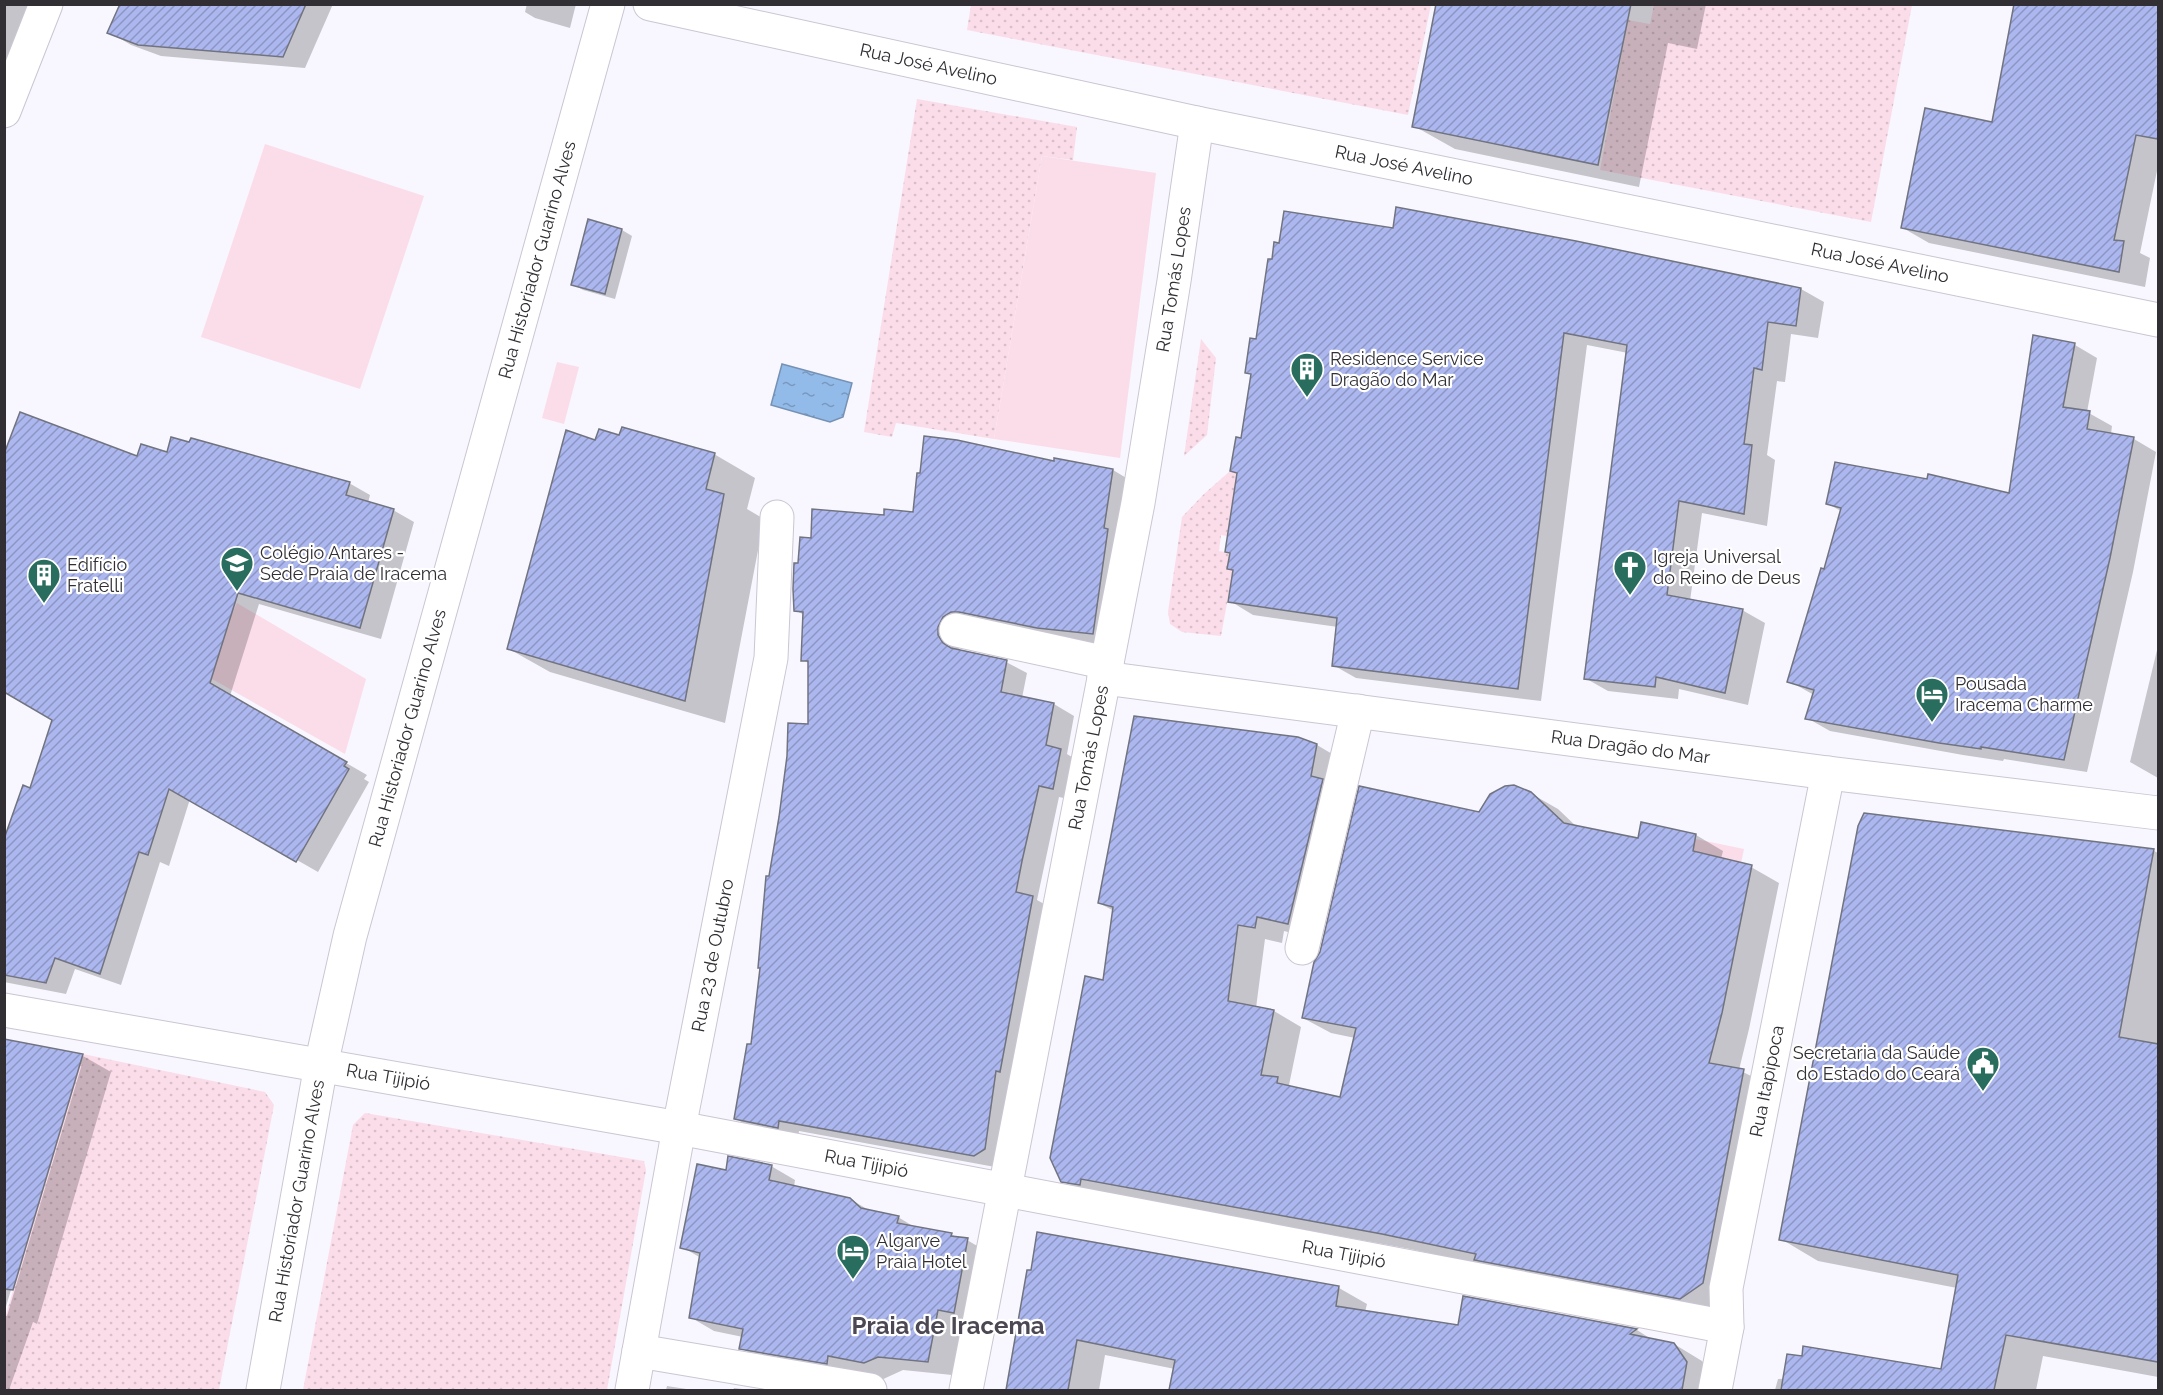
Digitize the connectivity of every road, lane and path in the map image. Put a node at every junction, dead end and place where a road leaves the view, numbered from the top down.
1 (46, 4) edge
2 (608, 4) edge
3 (650, 4) edge
4 (5, 107) edge
5 (1197, 123) junction
6 (2158, 320) edge
7 (777, 517) dead end
8 (956, 630) dead end
9 (1106, 671) junction
10 (1358, 711) junction
11 (1828, 773) junction
12 (2158, 813) edge
13 (1302, 948) dead end
14 (4, 1010) edge
15 (321, 1065) junction
16 (679, 1128) junction
17 (1005, 1190) junction
18 (1727, 1327) junction
19 (639, 1351) junction
20 (263, 1390) edge
21 (632, 1390) edge
22 (870, 1390) edge
23 (966, 1390) edge
24 (1715, 1390) edge

1 - 4 street
2 - 15 street, Rua Historiador Guarino Alves
3 - 5 street, Rua José Avelino
5 - 6 street, Rua José Avelino
5 - 9 street, Rua Tomás Lopes
7 - 16 street, Rua 23 de Outubro
8 - 9 street, Rua Dragão do Mar
9 - 10 street, Rua Dragão do Mar
9 - 17 street, Rua Tomás Lopes
10 - 11 street, Rua Dragão do Mar
10 - 13 street
11 - 12 street, Rua Dragão do Mar
11 - 18 street, Rua Itapipoca
14 - 15 street, Rua Tijipió
15 - 16 street, Rua Tijipió
15 - 20 street, Rua Historiador Guarino Alves
16 - 17 street, Rua Tijipió
16 - 19 street, Rua 23 de Outubro
17 - 18 street, Rua Tijipió
17 - 23 street, Rua Tomás Lopes
18 - 24 street, Rua Itapipoca
19 - 21 street, Rua 23 de Outubro
19 - 22 street

